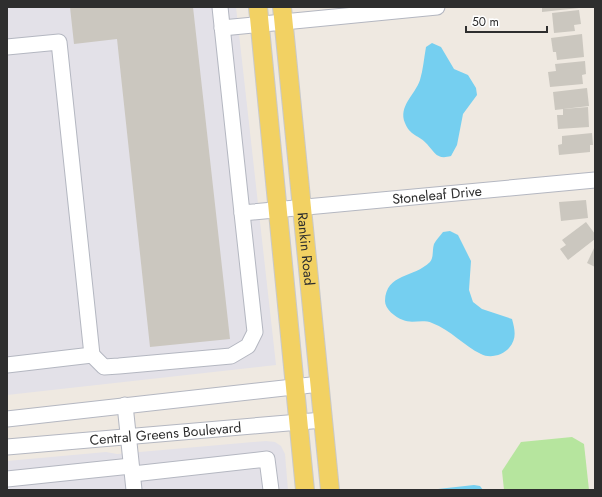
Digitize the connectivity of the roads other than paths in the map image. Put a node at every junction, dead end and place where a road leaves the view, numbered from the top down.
1 (220, 7) edge
2 (437, 7) edge
3 (283, 14) edge
4 (258, 15) edge
5 (222, 28) junction
6 (7, 48) edge
7 (595, 180) edge
8 (302, 207) junction
9 (278, 209) junction
10 (242, 213) junction
11 (92, 355) junction
12 (7, 365) edge
13 (320, 384) junction
14 (295, 385) junction
15 (125, 405) junction
16 (7, 419) edge
17 (323, 420) junction
18 (298, 422) junction
19 (129, 437) junction
20 (7, 447) edge
21 (132, 470) junction
22 (7, 479) edge
23 (134, 490) edge
24 (271, 490) edge
25 (305, 490) edge
26 (330, 490) edge

1 - 5 street
2 - 3 street
3 - 4 street
3 - 8 main road, Rankin Road
4 - 5 street
4 - 9 main road, Rankin Road
5 - 10 street
6 - 11 street
7 - 8 street, Stoneleaf Drive
8 - 9 street, Stoneleaf Drive
8 - 13 main road, Rankin Road
9 - 10 street, Stoneleaf Drive
9 - 14 main road, Rankin Road
10 - 11 street
11 - 12 street
13 - 14 street
13 - 17 main road, Rankin Road
14 - 15 street
14 - 18 main road, Rankin Road
15 - 16 street
15 - 19 street
17 - 18 street, Central Greens Boulevard
17 - 26 main road, Rankin Road
18 - 19 street, Central Greens Boulevard
18 - 25 main road, Rankin Road
19 - 20 street, Central Greens Boulevard
19 - 21 street
21 - 22 street
21 - 23 street
21 - 24 street

